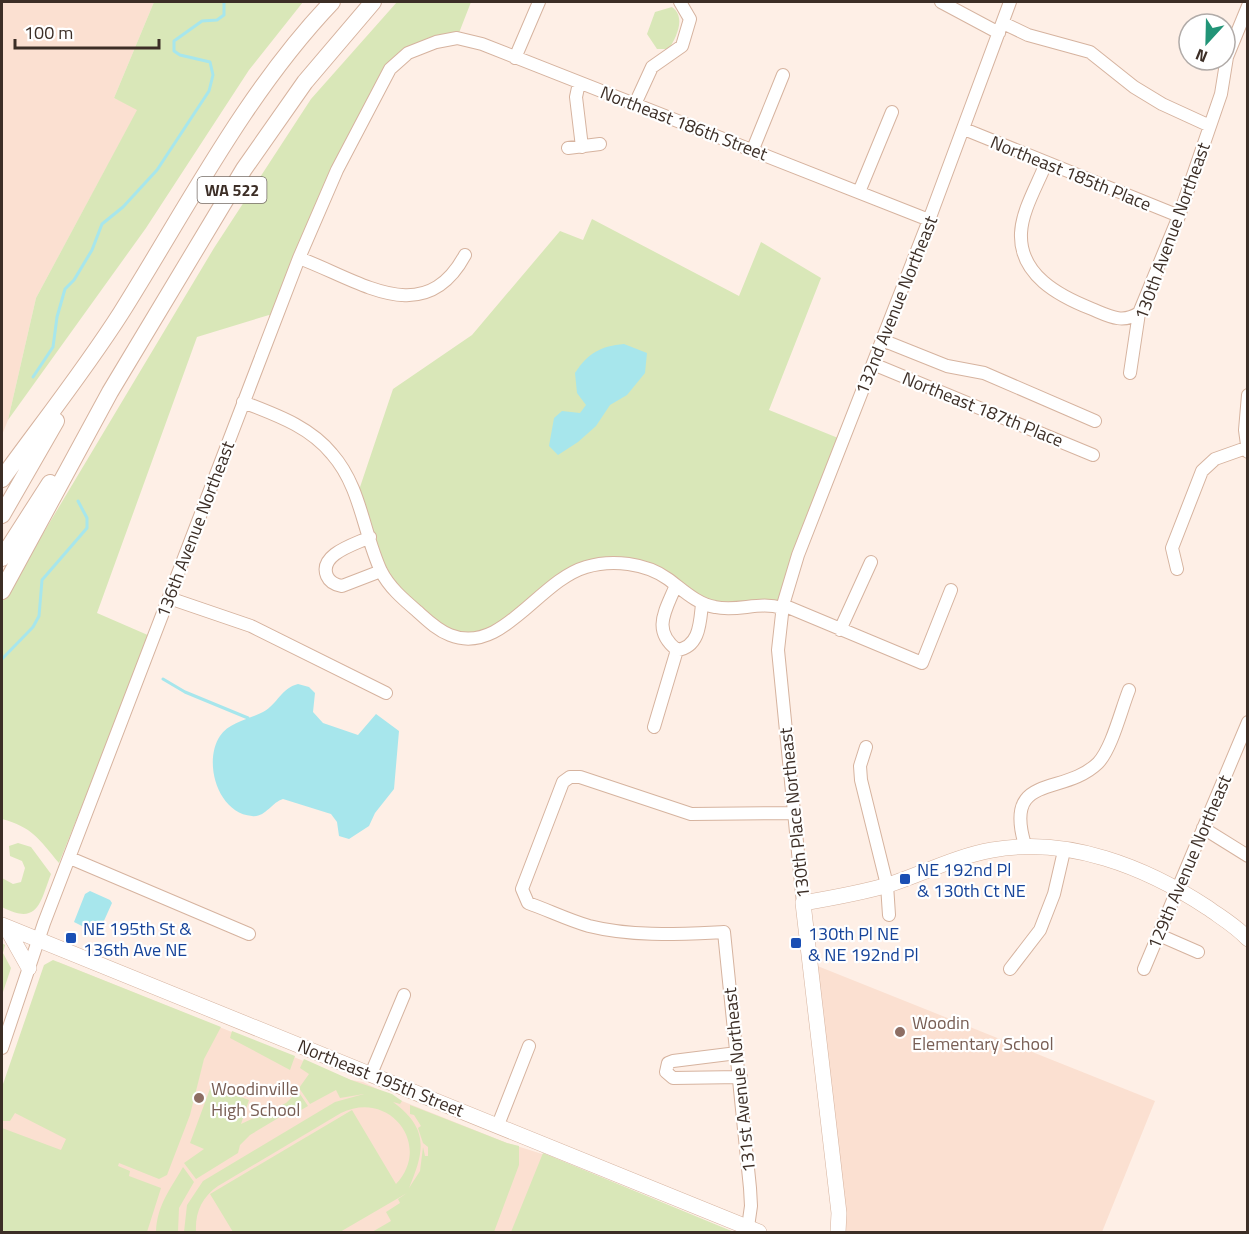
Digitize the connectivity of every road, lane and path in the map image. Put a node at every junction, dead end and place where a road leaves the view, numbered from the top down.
1 (332, 2) edge
2 (373, 2) edge
3 (539, 2) edge
4 (680, 2) edge
5 (941, 2) edge
6 (1010, 2) edge
7 (1248, 6) edge
8 (1001, 28) junction
9 (436, 42) joint
10 (515, 58) junction
11 (783, 75) dead end
12 (579, 83) junction
13 (635, 104) junction
14 (892, 112) dead end
15 (1210, 126) junction
16 (964, 129) junction
17 (600, 144) dead end
18 (582, 147) junction
19 (568, 148) dead end
20 (753, 149) junction
21 (1046, 163) junction
22 (859, 192) junction
23 (1179, 216) junction
24 (929, 220) junction
25 (465, 255) dead end
26 (299, 258) junction
27 (1139, 313) junction
28 (882, 340) junction
29 (98, 347) junction
30 (873, 364) junction
31 (1130, 373) dead end
32 (110, 392) junction
33 (1248, 395) edge
34 (243, 402) junction
35 (1095, 421) dead end
36 (1246, 429) edge
37 (1247, 450) edge
38 (1093, 455) dead end
39 (2, 480) edge
40 (2, 515) edge
41 (370, 537) junction
42 (2, 558) edge
43 (871, 562) dead end
44 (1177, 569) dead end
45 (381, 571) junction
46 (676, 585) junction
47 (951, 590) dead end
48 (2, 591) edge
49 (169, 598) junction
50 (702, 604) junction
51 (782, 607) junction
52 (840, 630) junction
53 (677, 650) junction
54 (1129, 690) dead end
55 (386, 693) dead end
56 (1248, 722) edge
57 (654, 727) dead end
58 (866, 747) dead end
59 (794, 813) junction
60 (1203, 828) junction
61 (1025, 845) junction
62 (1064, 851) junction
63 (1248, 856) edge
64 (70, 858) junction
65 (887, 885) junction
66 (1179, 889) junction
67 (803, 903) junction
68 (889, 915) dead end
69 (4, 926) edge
70 (249, 934) dead end
71 (1158, 935) junction
72 (1248, 939) edge
73 (39, 940) junction
74 (1198, 952) dead end
75 (29, 968) junction
76 (1010, 969) dead end
77 (1144, 969) dead end
78 (404, 994) dead end
79 (530, 1046) dead end
80 (2, 1048) edge
81 (737, 1053) junction
82 (371, 1074) junction
83 (741, 1077) junction
84 (498, 1125) junction
85 (754, 1230) edge
86 (838, 1233) edge

1 - 29 highway, WA 522
2 - 32 highway, WA 522
3 - 10 street
4 - 13 street
5 - 8 street
6 - 8 street, 132nd Avenue Northeast
7 - 15 street
8 - 15 street
8 - 16 street, 132nd Avenue Northeast
9 - 10 street, Northeast 186th Street
9 - 26 street, 136th Avenue Northeast
10 - 12 street, Northeast 186th Street
11 - 20 street
12 - 13 street, Northeast 186th Street
12 - 18 street
13 - 20 street, Northeast 186th Street
14 - 22 street
15 - 23 street, 130th Avenue Northeast
16 - 21 street, Northeast 185th Place
16 - 24 street, 132nd Avenue Northeast
17 - 18 street
18 - 19 street
20 - 22 street, Northeast 186th Street
21 - 23 street, Northeast 185th Place
21 - 27 street
22 - 24 street, Northeast 186th Street
23 - 27 street, 130th Avenue Northeast
24 - 28 street, 132nd Avenue Northeast
25 - 26 street
26 - 34 street, 136th Avenue Northeast
27 - 31 street, 130th Avenue Northeast
28 - 30 street, 132nd Avenue Northeast
28 - 35 street
29 - 39 highway
29 - 40 highway, WA 522
30 - 38 street, Northeast 187th Place
30 - 51 street, 132nd Avenue Northeast
32 - 42 highway, WA 522
32 - 48 highway
33 - 36 street
34 - 41 street
34 - 49 street, 136th Avenue Northeast
36 - 37 street
37 - 44 street
41 - 45 street
41 - 45 street
43 - 52 street
45 - 46 street
46 - 50 street
46 - 53 street
47 - 52 street
49 - 55 street
49 - 64 street, 136th Avenue Northeast
50 - 51 street
50 - 53 street
51 - 52 street
51 - 59 street, 130th Place Northeast
53 - 57 street
54 - 61 street
56 - 60 street, 129th Avenue Northeast
58 - 65 street
59 - 67 street, 130th Place Northeast
59 - 81 street, 131st Avenue Northeast
60 - 63 street
60 - 66 street, 129th Avenue Northeast
61 - 62 main road
61 - 65 main road
62 - 66 main road
62 - 76 street
64 - 70 street
64 - 73 street, 136th Avenue Northeast
65 - 67 main road
65 - 68 street
66 - 71 street, 129th Avenue Northeast
66 - 72 main road
67 - 86 main road, 130th Place Northeast
69 - 73 main road, Northeast 195th Street
69 - 75 main road
71 - 74 street
71 - 77 street, 129th Avenue Northeast
73 - 75 street, 136th Avenue Northeast
73 - 82 main road, Northeast 195th Street
75 - 80 street, 136th Avenue Northeast
78 - 82 street
79 - 84 street
81 - 83 street, 131st Avenue Northeast
81 - 83 street
82 - 84 main road, Northeast 195th Street
83 - 85 street, 131st Avenue Northeast
84 - 85 main road, Northeast 195th Street

